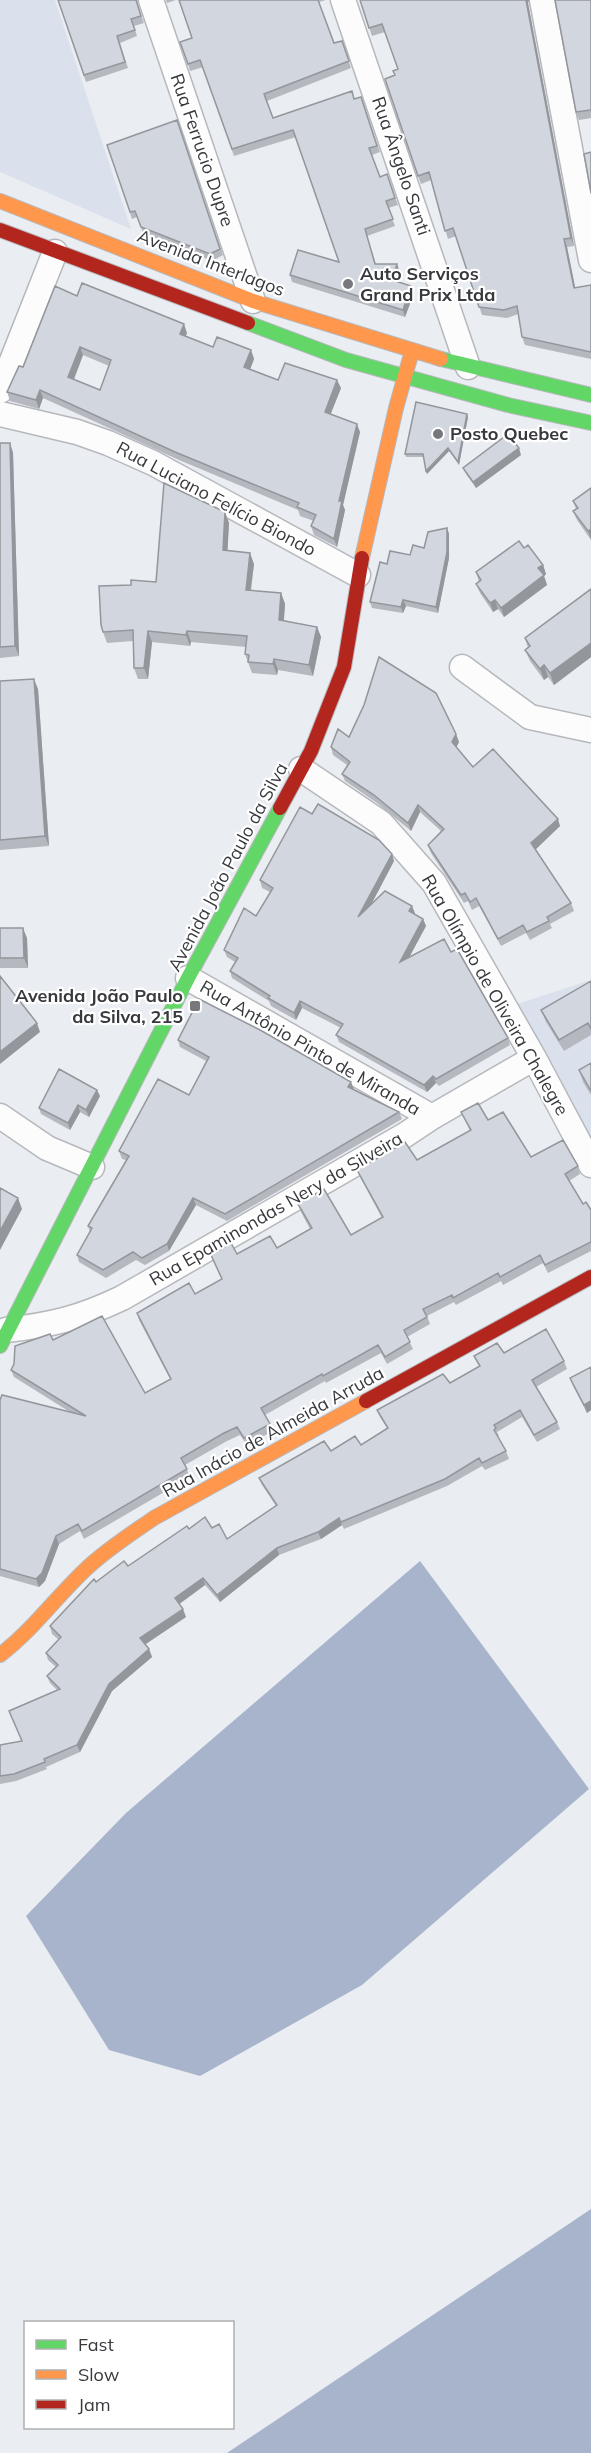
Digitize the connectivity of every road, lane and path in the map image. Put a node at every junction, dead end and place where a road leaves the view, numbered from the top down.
1 (151, 0) edge
2 (343, 0) edge
3 (542, 0) edge
4 (0, 201) edge
5 (0, 230) edge
6 (55, 252) junction
7 (591, 260) edge
8 (253, 301) junction
9 (412, 351) junction
10 (468, 367) junction
11 (405, 377) junction
12 (0, 391) edge
13 (591, 395) edge
14 (0, 414) edge
15 (591, 423) edge
16 (358, 575) junction
17 (462, 667) dead end
18 (591, 730) edge
19 (301, 769) junction
20 (188, 978) junction
21 (534, 1058) junction
22 (0, 1116) edge
23 (432, 1117) junction
24 (591, 1165) edge
25 (92, 1167) junction
26 (591, 1277) edge
27 (3, 1338) edge
28 (0, 1655) edge

1 - 8 street, Rua Ferrucio Dupre
2 - 10 street, Rua Ângelo Santi
3 - 7 street
4 - 8 street, Avenida Interlagos
5 - 6 street
6 - 11 street
6 - 12 street
8 - 9 street, Avenida Interlagos
9 - 10 street, Avenida Interlagos
9 - 11 street
10 - 13 street, Avenida Interlagos
11 - 15 street
11 - 16 street, Avenida João Paulo da Silva
14 - 16 street, Rua Luciano Felício Biondo
16 - 19 street, Avenida João Paulo da Silva
17 - 18 street
19 - 20 street, Avenida João Paulo da Silva
19 - 21 street, Rua Olímpio de Oliveira Chalegre
20 - 23 street, Rua Antônio Pinto de Miranda
20 - 25 street, Avenida João Paulo da Silva
21 - 23 street, Rua Epaminondas Nery da Silveira
21 - 24 street, Rua Olímpio de Oliveira Chalegre
22 - 25 street
23 - 27 street, Rua Epaminondas Nery da Silveira
25 - 27 street, Avenida João Paulo da Silva
26 - 28 street, Rua Inácio de Almeida Arruda

